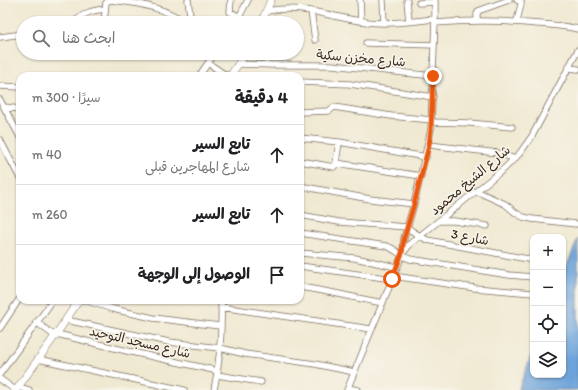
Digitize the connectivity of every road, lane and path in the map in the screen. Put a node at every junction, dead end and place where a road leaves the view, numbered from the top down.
1 (114, 0) edge
2 (188, 0) edge
3 (230, 0) edge
4 (248, 0) edge
5 (271, 0) edge
6 (360, 0) edge
7 (384, 0) edge
8 (508, 0) edge
9 (517, 0) edge
10 (406, 1) dead end
11 (435, 1) edge
12 (419, 3) dead end
13 (105, 9) junction
14 (311, 10) junction
15 (266, 11) junction
16 (80, 16) edge
17 (104, 16) edge
18 (176, 16) edge
19 (189, 16) edge
20 (238, 16) edge
21 (240, 16) edge
22 (264, 16) edge
23 (477, 20) junction
24 (361, 21) junction
25 (409, 21) junction
26 (435, 21) junction
27 (518, 21) junction
28 (384, 23) junction
29 (578, 29) edge
30 (16, 35) edge
31 (0, 37) edge
32 (315, 40) dead end
33 (366, 43) dead end
34 (434, 45) junction
35 (578, 50) edge
36 (210, 60) edge
37 (242, 60) edge
38 (208, 63) junction
39 (239, 64) junction
40 (568, 68) junction
41 (578, 70) edge
42 (202, 72) edge
43 (221, 72) edge
44 (233, 72) edge
45 (433, 76) junction
46 (304, 82) edge
47 (0, 86) edge
48 (16, 88) edge
49 (433, 97) junction
50 (0, 100) edge
51 (4, 107) junction
52 (16, 108) edge
53 (304, 112) edge
54 (432, 121) junction
55 (512, 127) dead end
56 (16, 130) edge
57 (304, 138) edge
58 (0, 140) edge
59 (339, 142) junction
60 (429, 145) junction
61 (426, 157) junction
62 (515, 159) junction
63 (304, 162) edge
64 (336, 163) junction
65 (16, 170) edge
66 (421, 176) junction
67 (304, 187) edge
68 (476, 191) junction
69 (414, 204) junction
70 (304, 216) edge
71 (439, 221) junction
72 (576, 224) dead end
73 (487, 226) dead end
74 (407, 227) junction
75 (304, 234) edge
76 (420, 236) junction
77 (304, 254) edge
78 (402, 254) junction
79 (530, 259) edge
80 (304, 267) edge
81 (396, 268) junction
82 (530, 276) edge
83 (393, 278) junction
84 (304, 288) edge
85 (530, 293) edge
86 (383, 303) junction
87 (16, 304) edge
88 (50, 304) edge
89 (76, 304) edge
90 (97, 304) edge
91 (221, 307) joint
92 (66, 320) junction
93 (36, 322) junction
94 (220, 326) junction
95 (0, 328) edge
96 (372, 329) junction
97 (56, 335) junction
98 (220, 348) junction
99 (38, 359) junction
100 (354, 372) junction
101 (218, 373) junction
102 (0, 374) edge
103 (0, 379) edge
104 (261, 382) dead end
105 (16, 389) edge
106 (347, 389) edge
107 (30, 390) edge
108 (184, 390) edge
109 (214, 390) edge
110 (358, 390) edge

1 - 13 street
1 - 18 street
2 - 19 street
3 - 20 street
4 - 21 street
5 - 15 main road
6 - 24 street
7 - 28 street
8 - 23 street
9 - 27 street
10 - 25 street
11 - 12 street
11 - 26 street
13 - 16 street
13 - 17 street
14 - 15 street
14 - 24 street
14 - 32 street
15 - 22 main road
23 - 26 street
23 - 27 street
24 - 28 street
25 - 26 street
25 - 28 street
26 - 34 street
27 - 29 street
30 - 31 street
33 - 34 street
34 - 45 street
35 - 40 street, شارع الشيخ محمود
36 - 38 street
37 - 39 main road
38 - 42 street
38 - 43 street
39 - 44 main road
39 - 45 street, شارع مخزن سكية
40 - 41 street
40 - 62 street, شارع الشيخ محمود
45 - 49 street
46 - 49 street
47 - 48 street
49 - 54 street
50 - 51 street
51 - 52 street
51 - 56 street
53 - 54 street
54 - 55 street
54 - 60 street
57 - 59 street
58 - 65 street
59 - 61 street
59 - 64 street
60 - 61 street
60 - 62 street
61 - 66 street
62 - 68 street, شارع الشيخ محمود
63 - 64 street
64 - 66 street
66 - 69 street
67 - 69 street
68 - 71 street, شارع الشيخ محمود
68 - 72 street
69 - 74 street
70 - 74 street
71 - 73 street
71 - 76 street, شارع الشيخ محمود
74 - 76 street, شارع 3
74 - 78 street
75 - 78 street
76 - 78 street, شارع الشيخ محمود
76 - 79 street, شارع 3
77 - 81 street
78 - 81 street
78 - 82 street
80 - 83 street
81 - 83 street
83 - 85 street
83 - 86 street
84 - 86 street
86 - 96 street
87 - 95 street
88 - 93 street
89 - 92 main road
90 - 94 street
91 - 94 street
91 - 96 street
92 - 97 main road
92 - 98 street
93 - 97 street
93 - 102 street
94 - 98 street
96 - 100 street
97 - 99 main road
97 - 101 street, شارع مسجد التوحيد
98 - 100 street
98 - 101 street
99 - 105 main road
99 - 108 street
100 - 106 street
101 - 104 street, شارع مسجد التوحيد
101 - 109 street
103 - 105 street
105 - 107 street
106 - 110 street

